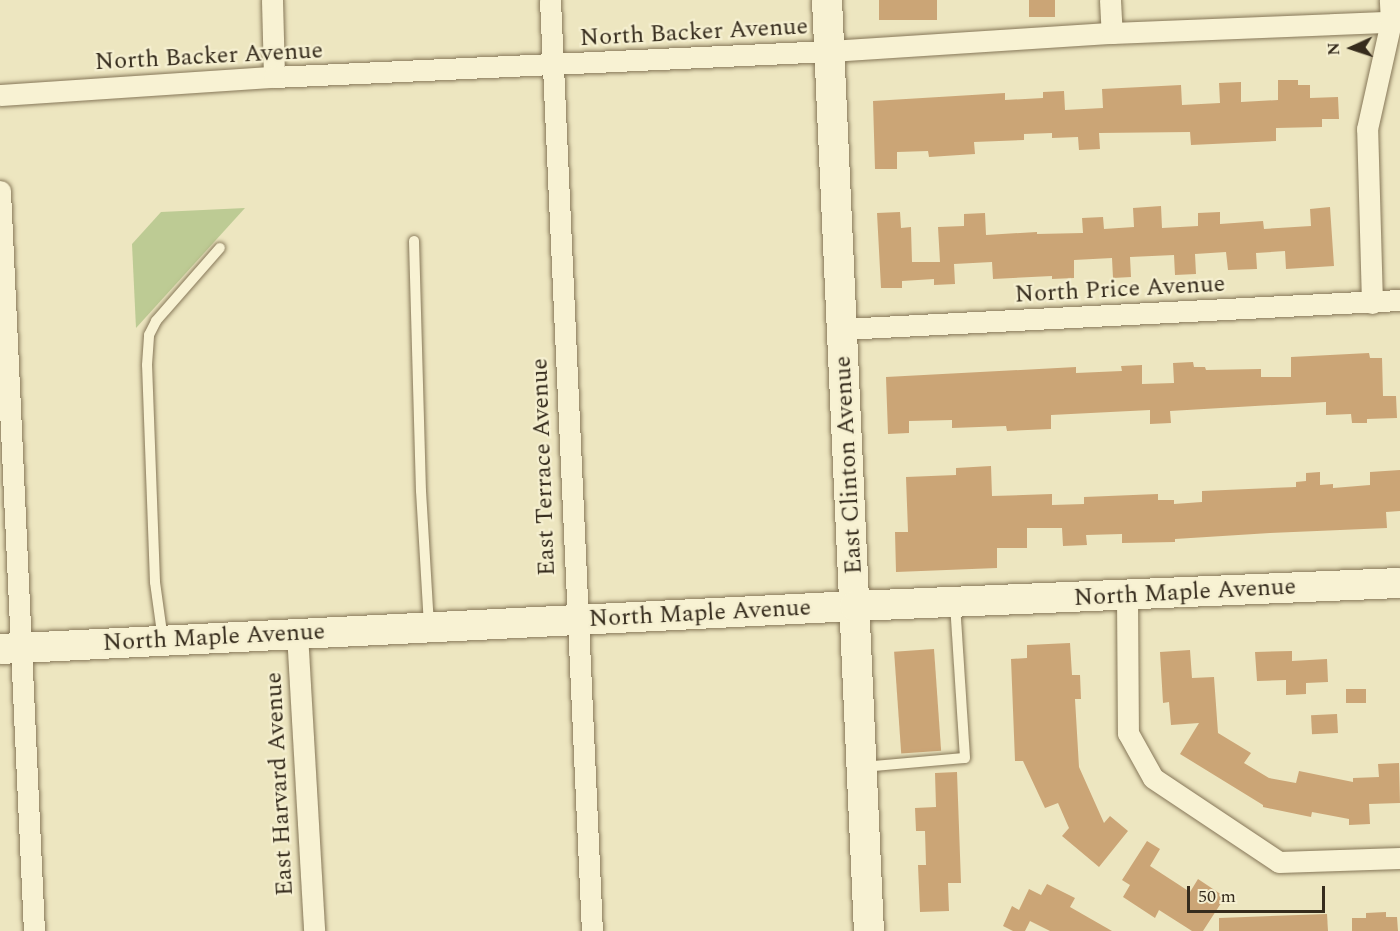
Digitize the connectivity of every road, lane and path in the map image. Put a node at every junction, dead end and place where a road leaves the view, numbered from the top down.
1 (272, 0) edge
2 (550, 0) edge
3 (827, 0) edge
4 (1110, 0) edge
5 (1390, 0) edge
6 (1391, 22) junction
7 (1112, 33) junction
8 (830, 51) junction
9 (552, 66) junction
10 (274, 77) junction
11 (0, 95) edge
12 (0, 191) edge
13 (414, 241) dead end
14 (220, 248) dead end
15 (1400, 300) edge
16 (1372, 303) junction
17 (842, 329) junction
18 (1400, 583) edge
19 (1127, 596) junction
20 (954, 602) junction
21 (855, 606) junction
22 (576, 621) junction
23 (429, 627) junction
24 (297, 633) junction
25 (163, 640) junction
26 (10, 649) edge
27 (862, 767) junction
28 (1400, 858) edge
29 (34, 931) edge
30 (314, 931) edge
31 (592, 931) edge
32 (869, 931) edge

1 - 10 street
2 - 9 street, East Terrace Avenue
3 - 8 street, East Clinton Avenue
4 - 7 street
5 - 6 street
6 - 7 street, North Backer Avenue
6 - 16 street
7 - 8 street, North Backer Avenue
8 - 9 street, North Backer Avenue
8 - 17 street, East Clinton Avenue
9 - 10 street, North Backer Avenue
9 - 22 street, East Terrace Avenue
10 - 11 street, North Backer Avenue
12 - 26 street
13 - 23 lane
14 - 25 lane
15 - 16 street, North Price Avenue
16 - 17 street, North Price Avenue
17 - 21 street, East Clinton Avenue
18 - 19 street, North Maple Avenue
19 - 20 street, North Maple Avenue
19 - 28 street
20 - 21 street, North Maple Avenue
20 - 27 lane
21 - 22 street, North Maple Avenue
21 - 27 street, East Clinton Avenue
22 - 23 street, North Maple Avenue
22 - 31 street, East Terrace Avenue
23 - 24 street, North Maple Avenue
24 - 25 street, North Maple Avenue
24 - 30 street, East Harvard Avenue
25 - 26 street, North Maple Avenue
26 - 29 street
27 - 32 street, East Clinton Avenue

